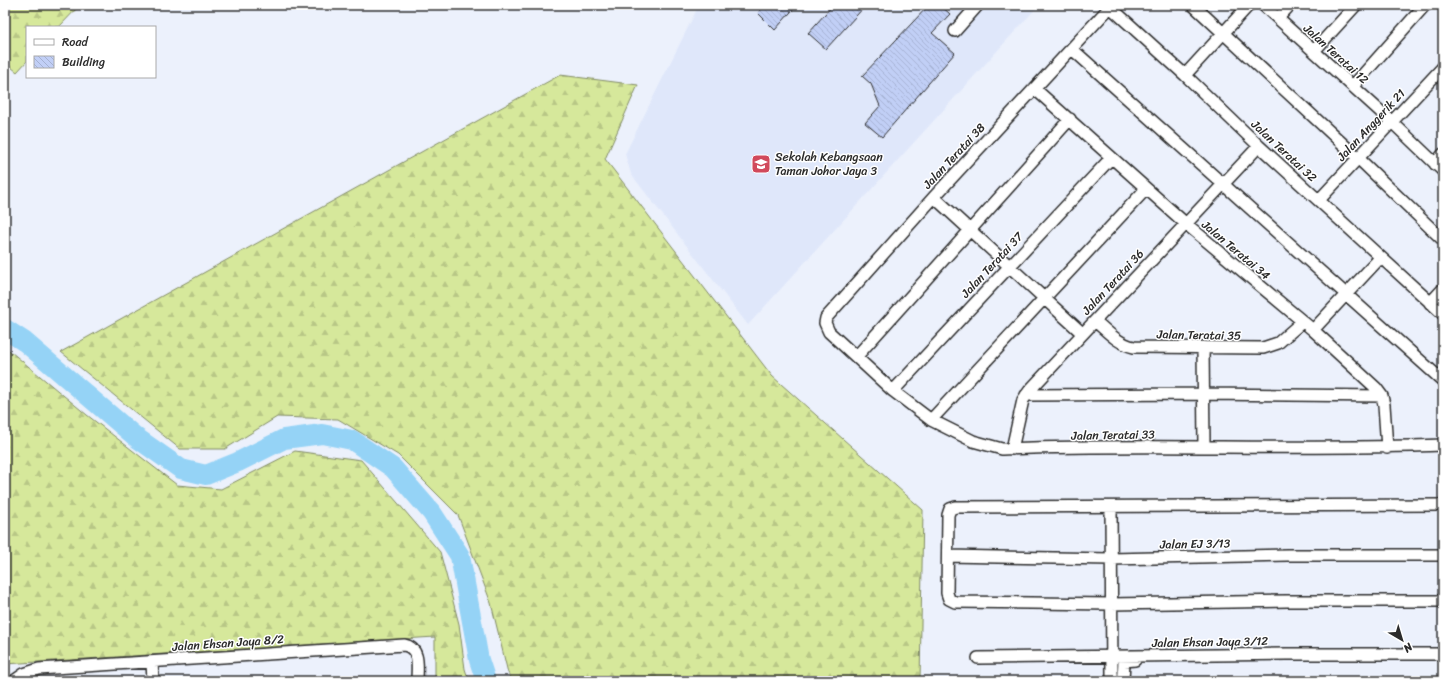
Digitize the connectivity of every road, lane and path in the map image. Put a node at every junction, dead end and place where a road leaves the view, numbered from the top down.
1 (978, 5) edge
2 (1193, 5) edge
3 (1249, 5) edge
4 (1263, 5) edge
5 (1290, 5) edge
6 (1356, 5) edge
7 (1425, 5) edge
8 (1109, 6) edge
9 (1278, 18) junction
10 (955, 31) dead end
11 (1223, 32) junction
12 (1072, 49) junction
13 (1314, 51) junction
14 (1443, 67) edge
15 (1185, 75) junction
16 (1353, 86) junction
17 (1035, 89) junction
18 (1070, 120) junction
19 (1392, 122) junction
20 (1258, 146) junction
21 (1443, 154) edge
22 (1110, 158) junction
23 (1358, 158) junction
24 (1439, 167) edge
25 (1222, 185) junction
26 (1146, 189) junction
27 (934, 197) junction
28 (1319, 200) junction
29 (1185, 224) junction
30 (970, 230) junction
31 (1443, 240) edge
32 (1380, 258) junction
33 (1009, 266) junction
34 (1443, 289) edge
35 (1346, 294) junction
36 (1044, 299) junction
37 (1430, 303) junction
38 (1443, 314) edge
39 (1095, 321) junction
40 (1302, 322) junction
41 (826, 327) joint
42 (1313, 330) junction
43 (1082, 333) junction
44 (1203, 347) junction
45 (856, 357) junction
46 (1443, 382) edge
47 (894, 391) junction
48 (1204, 394) junction
49 (1026, 395) junction
50 (1382, 396) junction
51 (931, 420) junction
52 (1443, 445) edge
53 (1204, 446) junction
54 (1387, 448) junction
55 (1012, 449) junction
56 (1111, 506) junction
57 (1443, 506) edge
58 (1443, 555) edge
59 (948, 556) junction
60 (1111, 558) junction
61 (1443, 601) edge
62 (1111, 604) junction
63 (1443, 654) edge
64 (1112, 656) junction
65 (978, 658) dead end
66 (1443, 660) edge
67 (152, 662) junction
68 (14, 681) edge
69 (153, 681) edge
70 (417, 681) edge
71 (1112, 681) edge
72 (1123, 681) edge

1 - 10 street
2 - 11 street
3 - 11 street
4 - 9 street, Jalan Teratai 12
5 - 9 street
6 - 13 street
7 - 16 street
8 - 12 street, Jalan Teratai 38
8 - 15 street, Jalan Teratai 32
9 - 13 street, Jalan Teratai 12
11 - 15 street
11 - 23 street
12 - 17 street, Jalan Teratai 38
12 - 25 street
13 - 16 street, Jalan Teratai 12
14 - 19 street, Jalan Anggerik 21
15 - 20 street, Jalan Teratai 32
16 - 19 street, Jalan Teratai 12
17 - 18 street, Jalan Teratai 34
17 - 27 street, Jalan Teratai 38
18 - 22 street, Jalan Teratai 34
18 - 30 street
19 - 23 street, Jalan Anggerik 21
19 - 24 street, Jalan Teratai 12
20 - 25 street, Jalan Teratai 36
20 - 28 street, Jalan Teratai 32
21 - 24 street
22 - 26 street, Jalan Teratai 34
22 - 33 street, Jalan Teratai 37
23 - 28 street, Jalan Anggerik 21
23 - 31 street
25 - 29 street, Jalan Teratai 36
25 - 35 street
26 - 29 street, Jalan Teratai 34
26 - 36 street
27 - 30 street
27 - 41 street, Jalan Teratai 38
28 - 32 street, Jalan Teratai 32
29 - 39 street, Jalan Teratai 36
29 - 40 street, Jalan Teratai 34
30 - 33 street
30 - 45 street
32 - 35 street
32 - 37 street, Jalan Teratai 32
33 - 36 street
33 - 47 street, Jalan Teratai 37
34 - 37 street
35 - 42 street
35 - 46 street
36 - 43 street
36 - 51 street
37 - 38 street, Jalan Teratai 32
39 - 43 street, Jalan Teratai 36
39 - 44 street, Jalan Teratai 35
40 - 42 street, Jalan Teratai 34
40 - 44 street, Jalan Teratai 35
41 - 45 street, Jalan Teratai 33
42 - 50 street, Jalan Teratai 34
43 - 49 street, Jalan Teratai 36
44 - 48 street
45 - 47 street, Jalan Teratai 33
47 - 51 street, Jalan Teratai 33
48 - 49 street
48 - 50 street
48 - 53 street
49 - 55 street, Jalan Teratai 36
50 - 54 street
51 - 55 street, Jalan Teratai 33
52 - 54 street, Jalan Teratai 33
53 - 54 street, Jalan Teratai 33
53 - 55 street, Jalan Teratai 33
56 - 57 street
56 - 59 street
56 - 60 street
58 - 60 street, Jalan EJ 3/13
59 - 60 street, Jalan EJ 3/13
59 - 62 street
60 - 62 street
61 - 62 street
62 - 64 street
63 - 64 street, Jalan Ehsan Jaya 3/12
64 - 65 street, Jalan Ehsan Jaya 3/12
64 - 71 street
66 - 72 street
67 - 68 street, Jalan Ehsan Jaya 8/2
67 - 69 street
67 - 70 street, Jalan Ehsan Jaya 8/2

